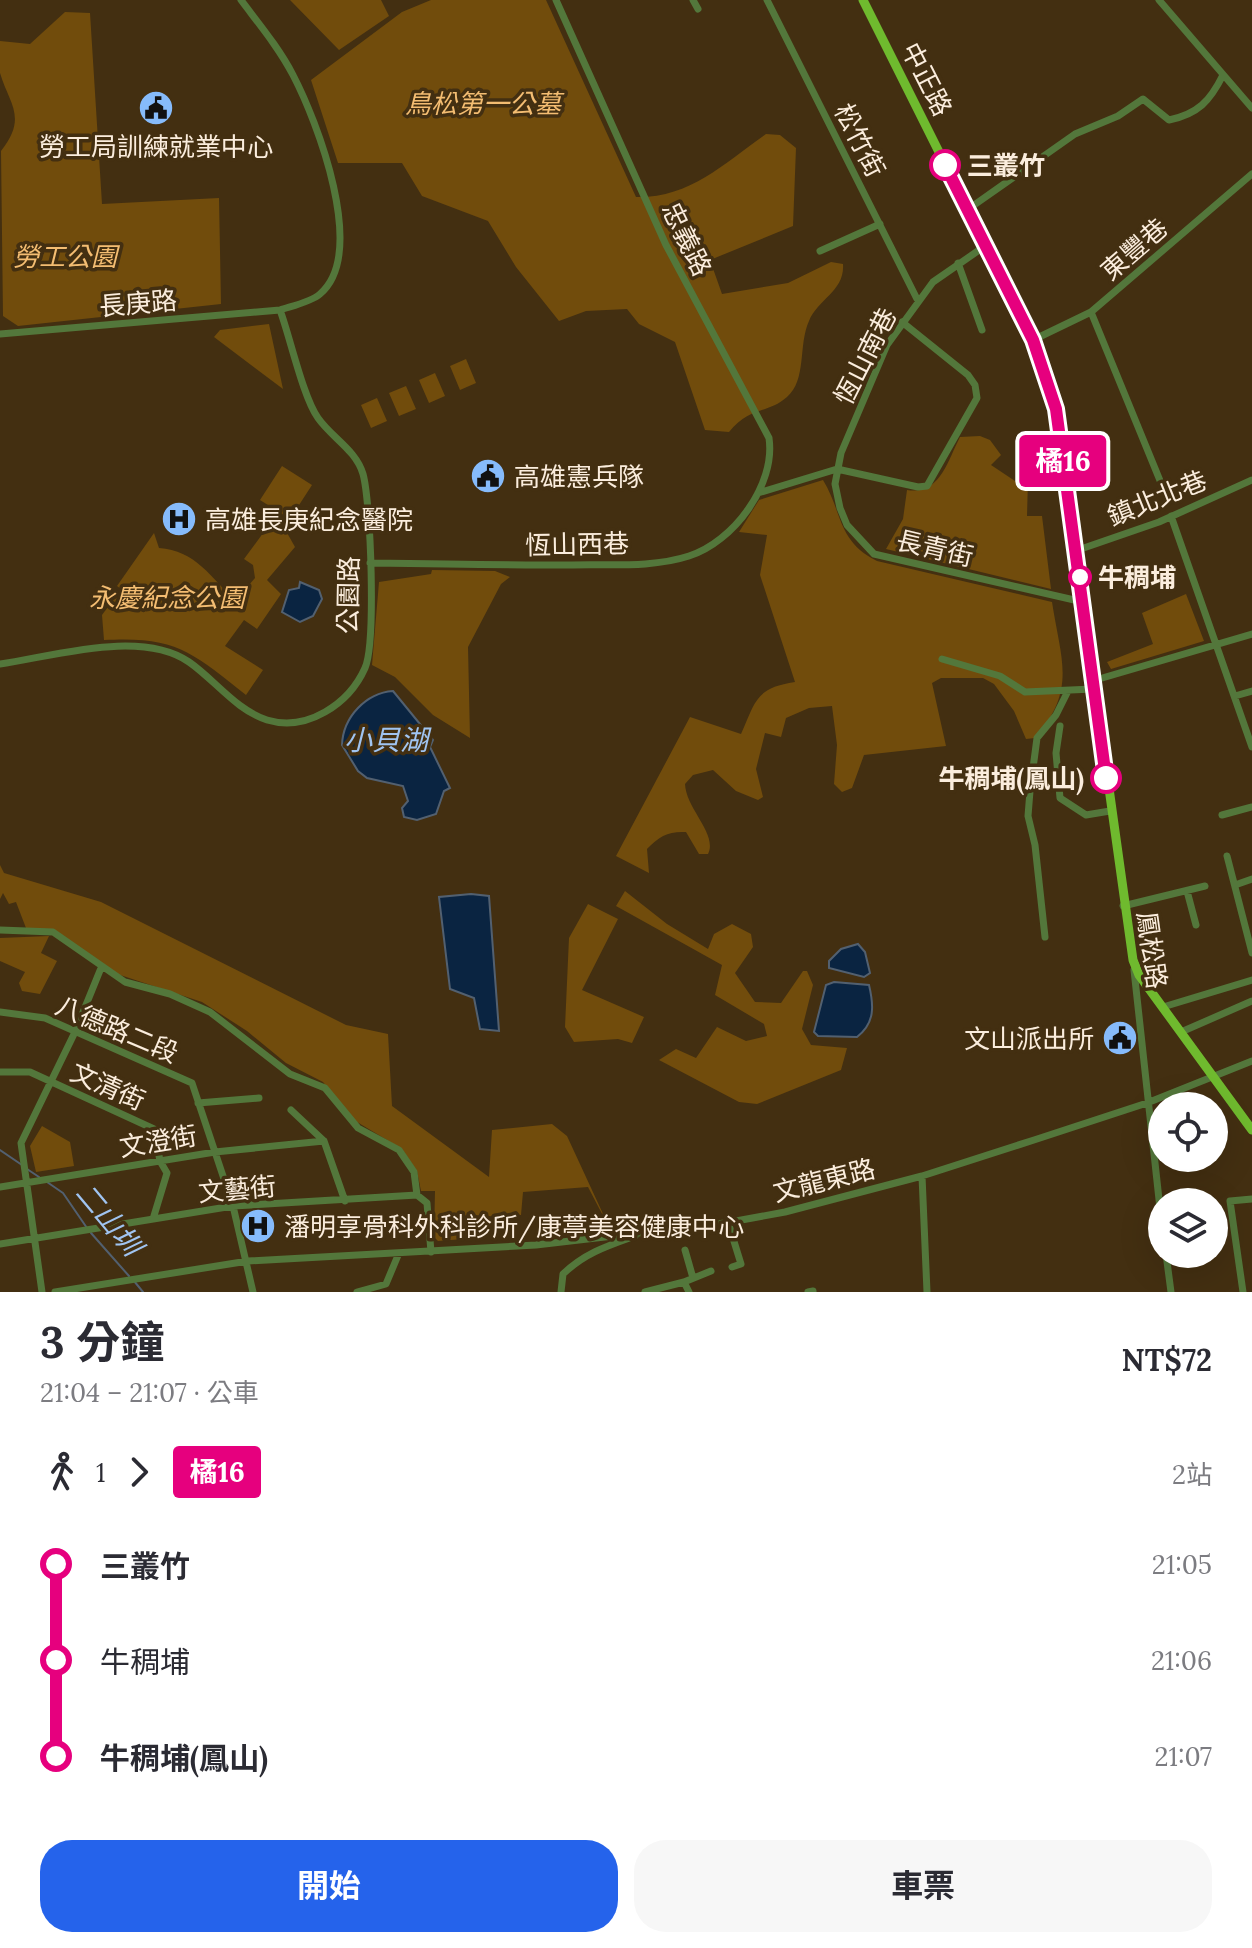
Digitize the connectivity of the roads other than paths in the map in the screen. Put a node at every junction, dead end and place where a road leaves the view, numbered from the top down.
1 (241, 0) edge
2 (556, 0) edge
3 (693, 0) edge
4 (767, 0) edge
5 (1159, 0) edge
6 (867, 2) edge
7 (698, 9) dead end
8 (1223, 75) junction
9 (1252, 108) edge
10 (1252, 174) edge
11 (967, 210) junction
12 (880, 224) junction
13 (985, 246) junction
14 (820, 251) dead end
15 (958, 263) junction
16 (917, 299) junction
17 (280, 310) junction
18 (1091, 312) junction
19 (902, 322) junction
20 (982, 330) dead end
21 (0, 334) edge
22 (1033, 340) junction
23 (837, 469) junction
24 (1252, 480) edge
25 (1161, 483) dead end
26 (758, 493) junction
27 (1171, 516) junction
28 (1075, 551) junction
29 (370, 563) junction
30 (1083, 602) junction
31 (1252, 634) edge
32 (1217, 644) junction
33 (942, 659) dead end
34 (0, 664) edge
35 (1093, 685) junction
36 (1068, 691) junction
37 (1252, 691) edge
38 (1235, 696) junction
39 (1252, 717) edge
40 (1243, 720) junction
41 (1060, 726) dead end
42 (1252, 747) edge
43 (1252, 807) edge
44 (1110, 811) junction
45 (1222, 815) dead end
46 (1227, 856) dead end
47 (1252, 879) edge
48 (1235, 885) junction
49 (1205, 886) dead end
50 (1187, 891) junction
51 (1123, 906) junction
52 (1252, 906) edge
53 (1241, 909) junction
54 (1196, 925) dead end
55 (0, 930) edge
56 (1045, 937) dead end
57 (1250, 941) edge
58 (1252, 953) edge
59 (1133, 960) junction
60 (101, 968) junction
61 (1252, 980) edge
62 (1252, 1001) edge
63 (1163, 1007) junction
64 (0, 1012) edge
65 (75, 1032) junction
66 (1181, 1032) junction
67 (1252, 1061) edge
68 (0, 1072) edge
69 (1215, 1077) junction
70 (51, 1082) junction
71 (259, 1098) dead end
72 (198, 1103) junction
73 (1147, 1103) junction
74 (291, 1110) dead end
75 (1252, 1130) edge
76 (324, 1141) junction
77 (215, 1152) junction
78 (160, 1161) junction
79 (922, 1176) junction
80 (27, 1182) junction
81 (0, 1187) edge
82 (1157, 1188) edge
83 (417, 1195) junction
84 (1252, 1199) edge
85 (345, 1201) junction
86 (233, 1206) junction
87 (153, 1219) junction
88 (728, 1222) junction
89 (648, 1232) junction
90 (35, 1238) junction
91 (0, 1244) edge
92 (685, 1250) dead end
93 (431, 1252) junction
94 (399, 1253) junction
95 (248, 1261) junction
96 (732, 1267) dead end
97 (1168, 1268) edge
98 (711, 1271) dead end
99 (693, 1278) junction
100 (684, 1282) junction
101 (42, 1292) edge
102 (55, 1292) edge
103 (253, 1292) edge
104 (357, 1292) edge
105 (561, 1292) edge
106 (645, 1292) edge
107 (689, 1292) edge
108 (927, 1292) edge
109 (1171, 1292) edge
110 (1243, 1292) edge

1 - 17 street
2 - 26 street, 忠義路
3 - 7 street
4 - 12 street, 松竹街
5 - 8 street
6 - 11 main road, 中正路
8 - 9 street
8 - 11 street
10 - 18 street, 東豐巷
11 - 13 main road, 中正路
12 - 14 street
12 - 16 street, 松竹街
13 - 15 street, 恆山南巷
13 - 22 main road, 中正路
15 - 16 street, 恆山南巷
15 - 20 street
16 - 19 street, 恆山南巷
17 - 21 street, 長庚路
17 - 29 street, 公園路
18 - 22 street, 東豐巷
18 - 25 street
19 - 23 street, 恆山南巷
19 - 23 street
22 - 28 main road, 中正路
23 - 26 street
23 - 30 street, 長青街
24 - 27 street, 鎮北北巷
26 - 29 street, 恆山西巷
27 - 28 street, 鎮北北巷
27 - 32 street
28 - 30 main road, 中正路
29 - 34 street, 公園路
30 - 35 main road, 中正路
31 - 32 street
32 - 35 street
32 - 38 street
33 - 36 street
35 - 36 street
35 - 44 main road, 鳳松路
36 - 56 street
37 - 38 street
38 - 40 street
39 - 40 street
40 - 42 street
41 - 44 street
43 - 45 street
44 - 51 main road, 鳳松路
46 - 48 street
47 - 48 street
48 - 53 street
49 - 50 street
50 - 51 street
50 - 54 street
51 - 59 main road, 鳳松路
52 - 53 street
53 - 57 street
55 - 60 street
57 - 58 street
59 - 63 main road
59 - 73 street, 鳳松路
60 - 65 street
60 - 83 street
61 - 63 street
62 - 66 street
63 - 66 main road
64 - 65 street, 八德路二段
65 - 70 street
65 - 72 street, 八德路二段
66 - 69 main road
67 - 69 street, 文龍東路
68 - 70 street, 文清街
69 - 73 street, 文龍東路
69 - 75 main road
70 - 78 street, 文清街
70 - 80 street
71 - 72 street
72 - 77 street, 八德路二段
73 - 79 street, 文龍東路
73 - 82 street, 鳳松路
74 - 76 street
76 - 77 street, 文澄街
76 - 85 street
77 - 78 street, 文澄街
77 - 86 street, 八德路二段
78 - 80 street, 文澄街
78 - 87 street, 文清街
79 - 88 street, 文龍東路
79 - 108 street
80 - 81 street, 文澄街
80 - 90 street
83 - 85 street, 文藝街
83 - 93 street
84 - 110 street
85 - 86 street, 文藝街
86 - 87 street, 文藝街
86 - 95 street, 八德路二段
87 - 90 street, 文藝街
88 - 89 street, 文龍東路
88 - 96 street
89 - 93 street, 文龍東路
89 - 105 street
90 - 91 street, 文藝街
90 - 101 street
92 - 99 street
93 - 94 street, 文龍東路
94 - 95 street, 文龍東路
94 - 104 street
95 - 102 street, 文龍東路
95 - 103 street, 八德路二段
97 - 109 street
98 - 99 street
99 - 100 street
100 - 106 street
100 - 107 street

